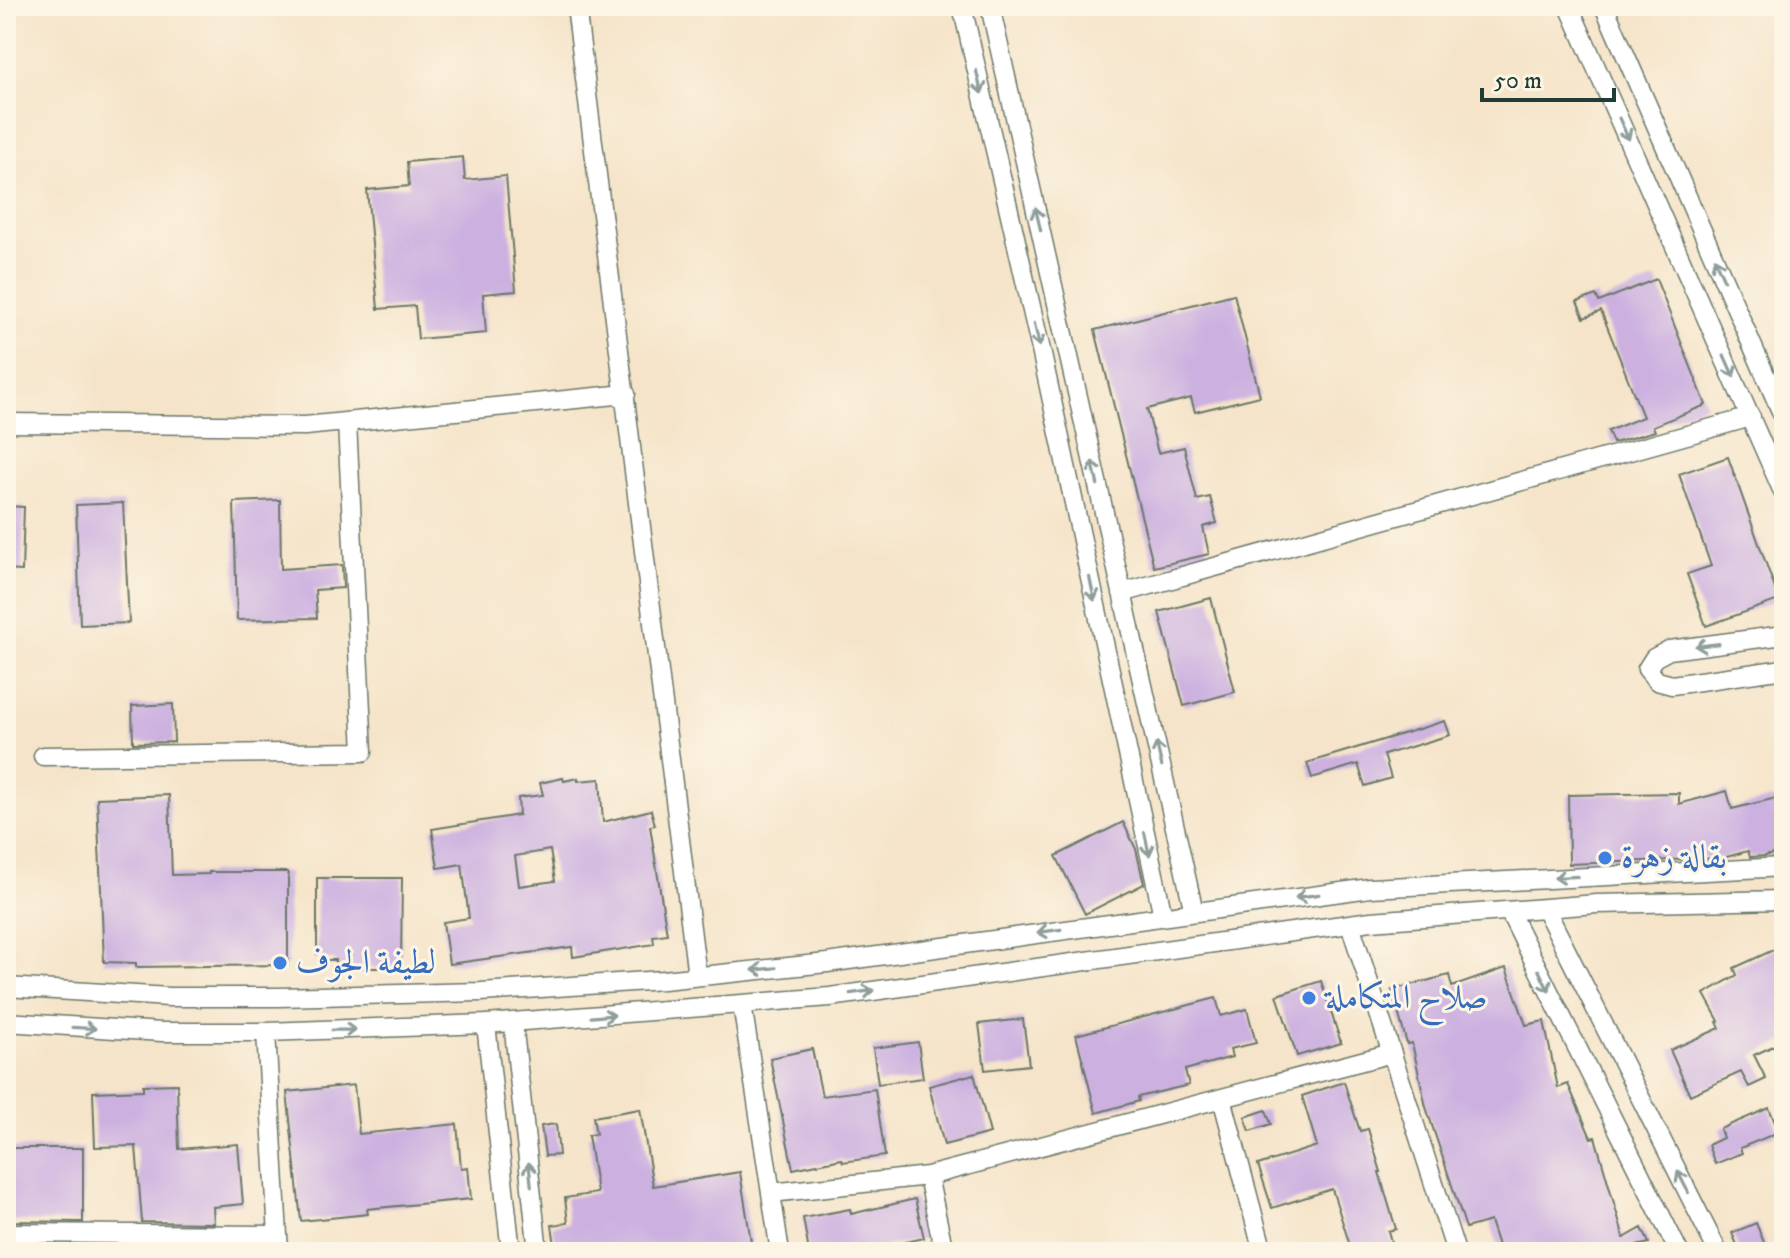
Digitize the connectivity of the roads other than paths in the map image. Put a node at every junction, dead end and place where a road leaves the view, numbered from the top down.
1 (576, 6) edge
2 (962, 6) edge
3 (990, 6) edge
4 (1569, 6) edge
5 (1604, 6) edge
6 (626, 394) junction
7 (1782, 409) edge
8 (1751, 417) junction
9 (347, 422) junction
10 (6, 423) edge
11 (1784, 494) edge
12 (1122, 593) junction
13 (1784, 635) edge
14 (1784, 669) edge
15 (43, 756) dead end
16 (1784, 867) edge
17 (1784, 900) edge
18 (1545, 908) junction
19 (1509, 911) junction
20 (1194, 912) junction
21 (1163, 916) junction
22 (1350, 924) junction
23 (697, 976) junction
24 (6, 987) edge
25 (742, 1004) junction
26 (6, 1022) edge
27 (513, 1022) junction
28 (486, 1024) junction
29 (266, 1032) junction
30 (1392, 1053) junction
31 (1222, 1098) junction
32 (928, 1176) junction
33 (771, 1193) junction
34 (6, 1233) edge
35 (106, 1243) edge
36 (278, 1244) edge
37 (511, 1252) edge
38 (538, 1252) edge
39 (780, 1252) edge
40 (944, 1252) edge
41 (1263, 1252) edge
42 (1456, 1252) edge
43 (1679, 1252) edge
44 (1718, 1252) edge

1 - 6 street
2 -> 21 street
12 -> 3 street
4 -> 8 street
7 -> 5 street
6 - 9 street
6 - 23 street
8 - 11 street
8 - 12 street
9 - 10 street
9 - 15 street
20 -> 12 street
13 -> 14 street
16 -> 20 street
17 - 18 street
18 - 19 street
44 -> 18 street
19 - 22 street
19 -> 43 street
20 - 21 street
21 -> 23 street
25 -> 22 street
22 - 30 street
23 - 24 street
27 -> 25 street
25 - 33 street
26 -> 29 street
27 - 28 street
38 -> 27 street
29 -> 28 street
28 - 37 street
29 - 36 street
30 - 31 street
30 - 42 street
31 - 32 street
31 - 41 street
32 - 33 street
32 - 40 street
33 - 39 street
34 - 35 street
35 - 36 street

